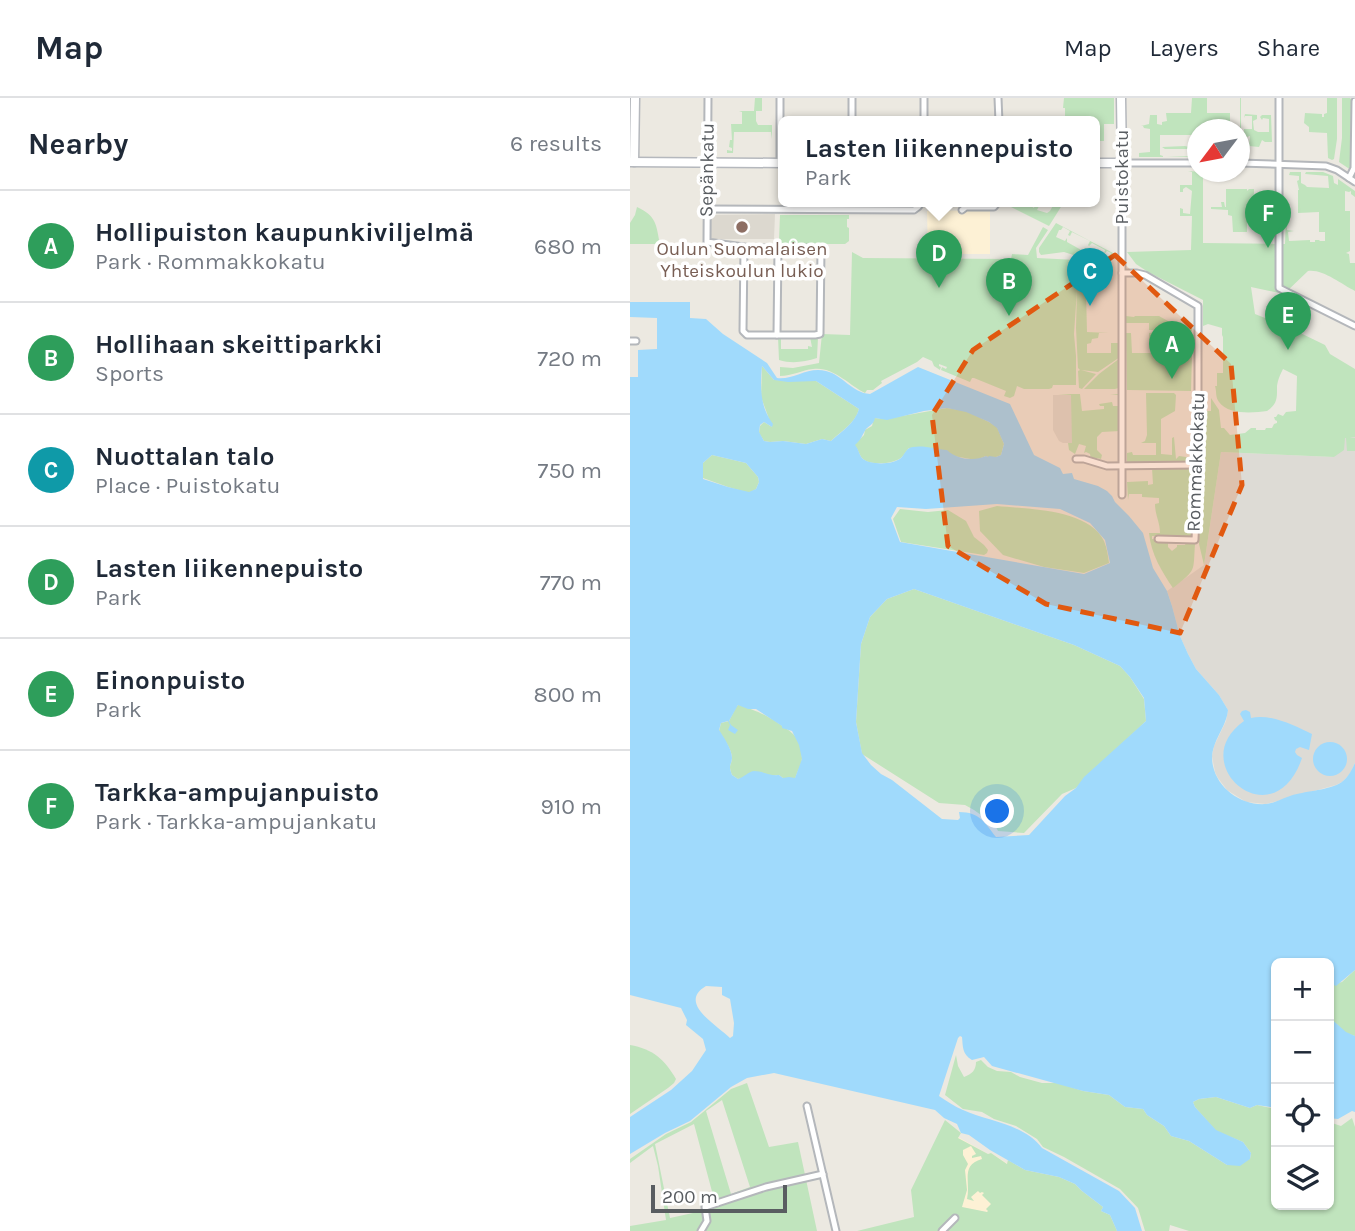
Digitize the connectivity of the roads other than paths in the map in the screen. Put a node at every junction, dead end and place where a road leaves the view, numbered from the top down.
1 (635, 98) edge
2 (708, 98) edge
3 (780, 98) edge
4 (852, 98) edge
5 (924, 98) edge
6 (998, 98) edge
7 (1121, 98) edge
8 (1279, 98) edge
9 (1355, 101) edge
10 (781, 116) edge
11 (852, 116) edge
12 (924, 116) edge
13 (999, 116) edge
14 (632, 162) edge
15 (707, 163) junction
16 (778, 163) edge
17 (1100, 163) edge
18 (1122, 163) junction
19 (1187, 163) edge
20 (1250, 163) edge
21 (1279, 165) junction
22 (1352, 180) edge
23 (918, 207) edge
24 (966, 207) edge
25 (966, 207) edge
26 (994, 207) edge
27 (707, 209) junction
28 (962, 209) dead end
29 (744, 248) junction
30 (778, 249) junction
31 (1122, 273) junction
32 (1355, 326) edge
33 (776, 335) junction
34 (1076, 459) dead end
35 (1123, 465) junction
36 (1198, 465) junction
37 (1122, 495) dead end
38 (1158, 538) dead end
39 (807, 1106) dead end
40 (823, 1174) junction
41 (955, 1218) dead end
42 (701, 1231) edge
43 (836, 1231) edge
44 (942, 1231) edge

1 - 14 main road
2 - 15 street, Sepänkatu
3 - 10 street
4 - 11 street
5 - 12 street
6 - 13 street
7 - 18 main road, Puistokatu
8 - 21 street
9 - 22 street
14 - 15 main road
15 - 16 main road
15 - 27 street, Sepänkatu
17 - 18 main road
18 - 19 street
18 - 31 street, Puistokatu
20 - 21 street
21 - 22 street
21 - 32 street
23 - 27 street
24 - 26 street
25 - 28 street
27 - 29 street, Sepänkatu
29 - 30 street
29 - 33 street
30 - 33 street
30 - 33 street
31 - 35 street, Puistokatu
31 - 36 street, Rommakkokatu
34 - 35 street
35 - 36 street
35 - 37 street, Puistokatu
36 - 38 street, Rommakkokatu
39 - 40 street
40 - 42 street
40 - 43 street
41 - 44 street

